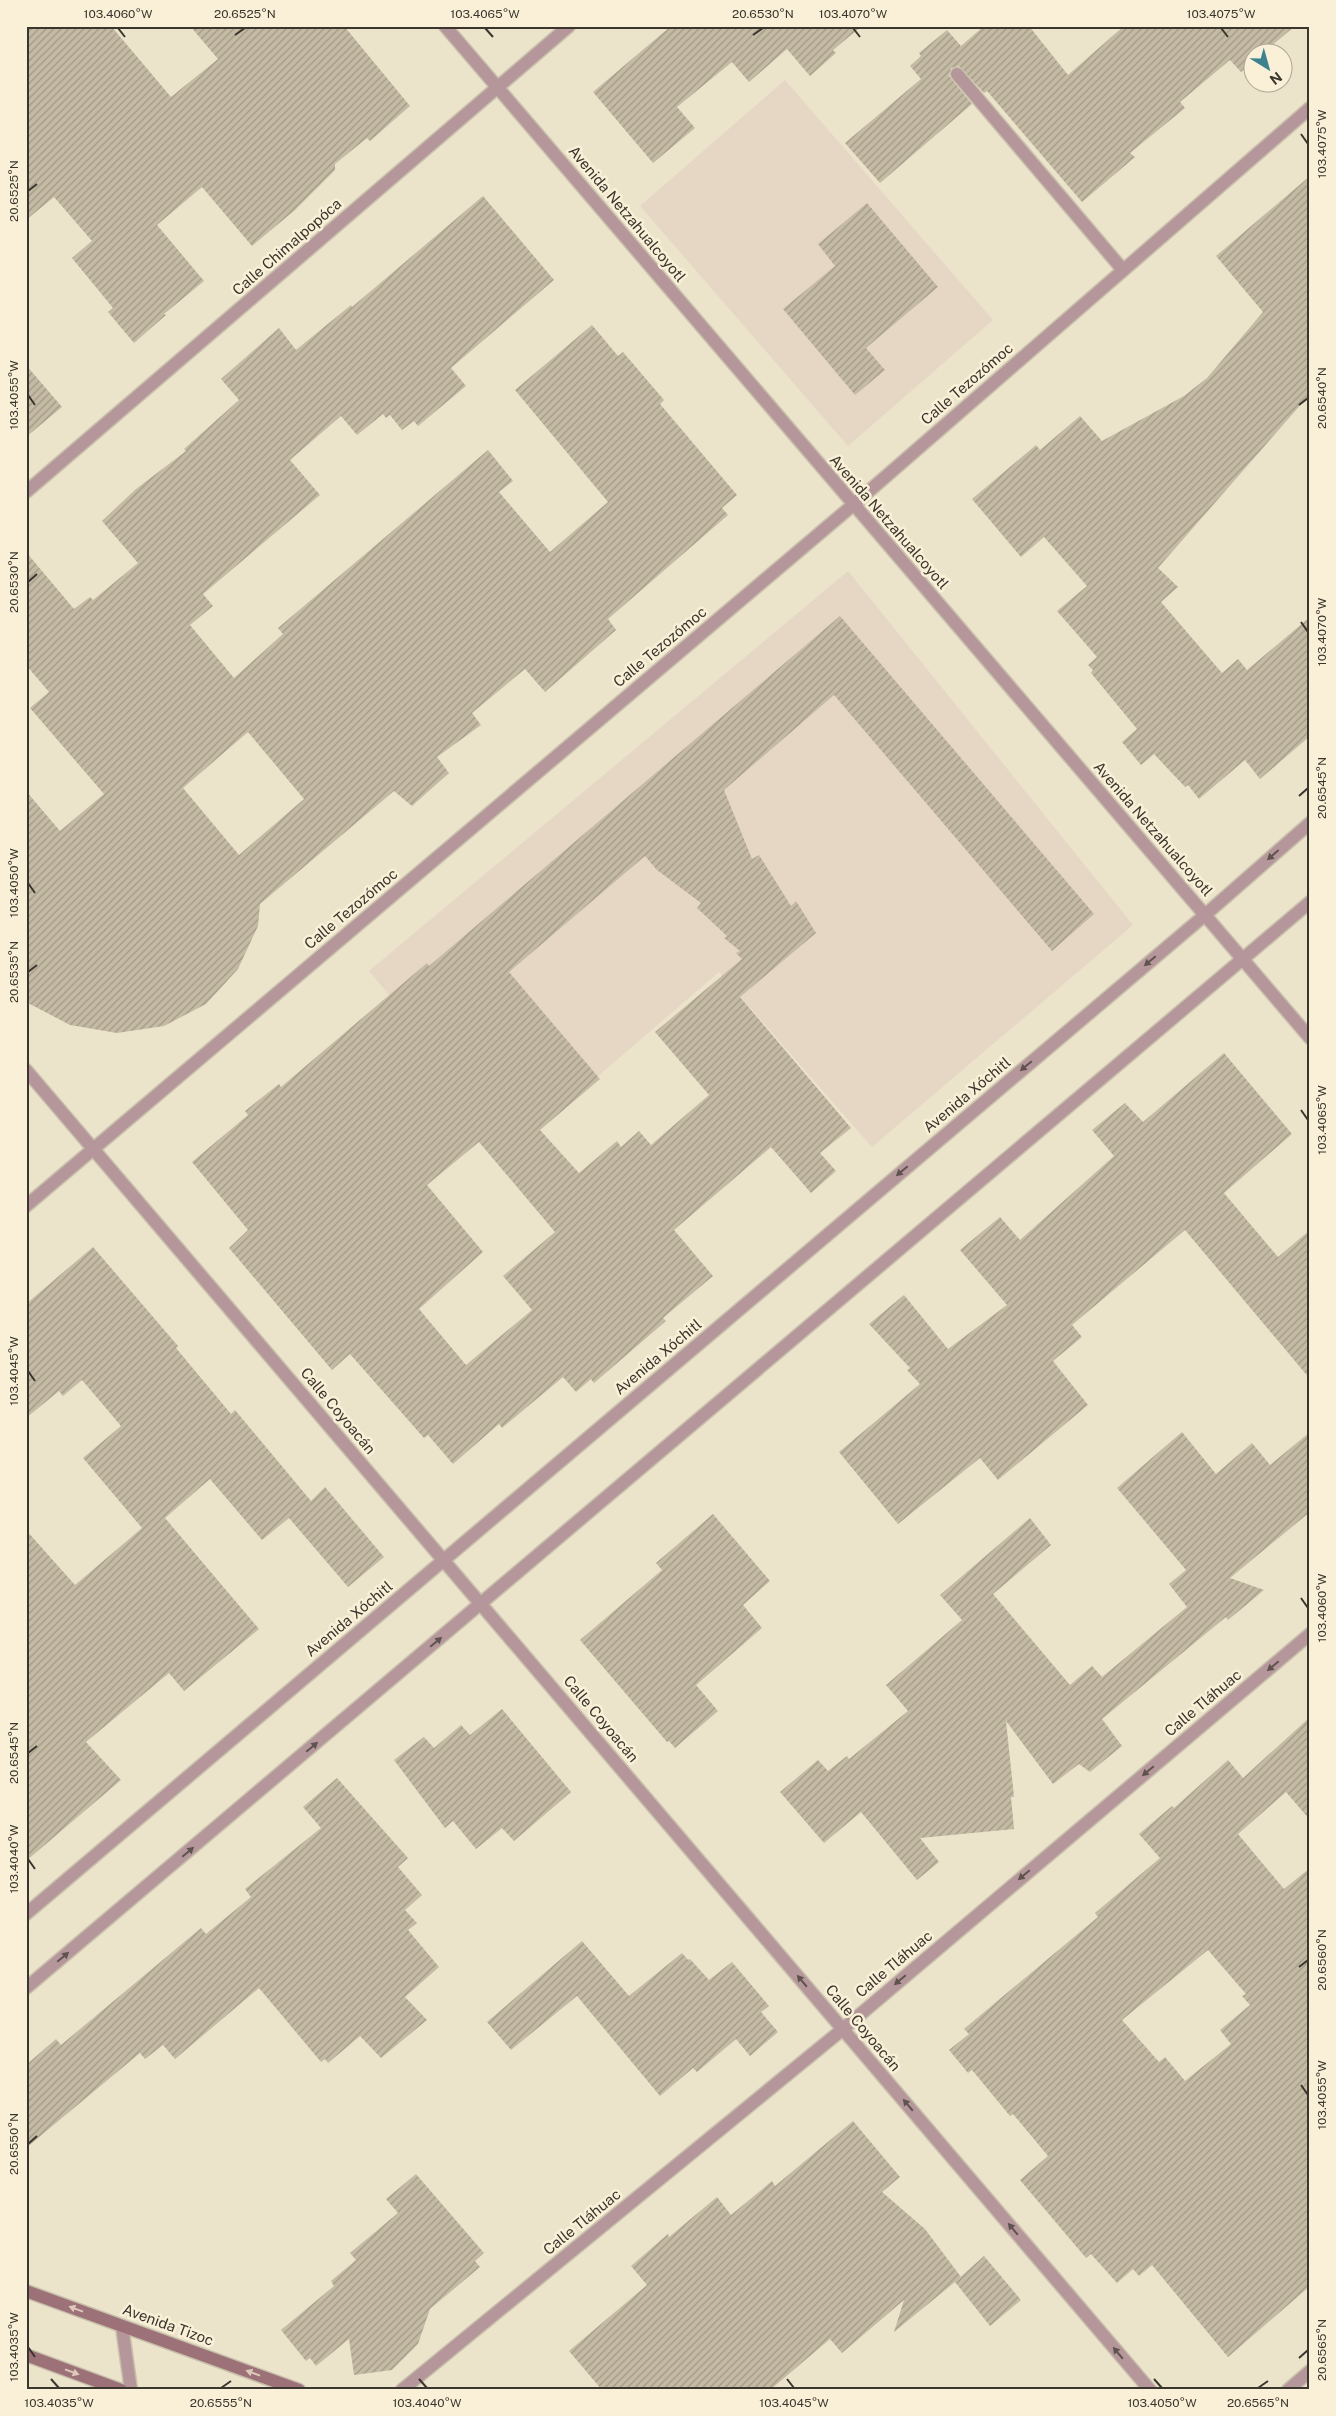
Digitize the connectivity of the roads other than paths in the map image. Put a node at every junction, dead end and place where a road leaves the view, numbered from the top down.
1 (445, 26) edge
2 (569, 26) edge
3 (957, 74) dead end
4 (498, 88) junction
5 (1310, 108) edge
6 (1123, 270) junction
7 (26, 492) edge
8 (853, 505) junction
9 (1310, 823) edge
10 (1310, 902) edge
11 (1205, 915) junction
12 (1243, 960) junction
13 (1310, 1038) edge
14 (26, 1070) edge
15 (93, 1149) junction
16 (26, 1206) edge
17 (444, 1560) junction
18 (481, 1604) junction
19 (1310, 1634) edge
20 (26, 1914) edge
21 (26, 1988) edge
22 (843, 2029) junction
23 (26, 2291) edge
24 (122, 2326) junction
25 (26, 2354) edge
26 (1310, 2371) edge
27 (121, 2390) edge
28 (131, 2390) edge
29 (298, 2390) edge
30 (402, 2390) edge
31 (1150, 2390) edge
32 (1288, 2390) edge

1 - 4 street, Avenida Netzahualcoyotl
2 - 4 street, Calle Chimalpopóca
3 - 6 street
4 - 7 street, Calle Chimalpopóca
4 - 8 street, Avenida Netzahualcoyotl
5 - 6 street, Calle Tezozómoc
6 - 8 street, Calle Tezozómoc
8 - 11 street, Avenida Netzahualcoyotl
8 - 15 street, Calle Tezozómoc
9 -> 11 street, Avenida Xóchitl
10 - 12 street
11 - 12 street, Avenida Netzahualcoyotl
11 -> 17 street, Avenida Xóchitl
12 - 13 street, Avenida Netzahualcoyotl
12 - 18 street
14 - 15 street, Calle Coyoacán
15 - 16 street, Calle Tezozómoc
15 - 17 street, Calle Coyoacán
17 - 18 street, Calle Coyoacán
17 - 20 street, Avenida Xóchitl
21 -> 18 street
22 -> 18 street, Calle Coyoacán
19 -> 22 street, Calle Tláhuac
22 - 30 street, Calle Tláhuac
31 -> 22 street, Calle Coyoacán
24 -> 23 main road, Avenida Tizoc
24 - 28 street
29 -> 24 main road, Avenida Tizoc
25 -> 27 main road
26 - 32 street

